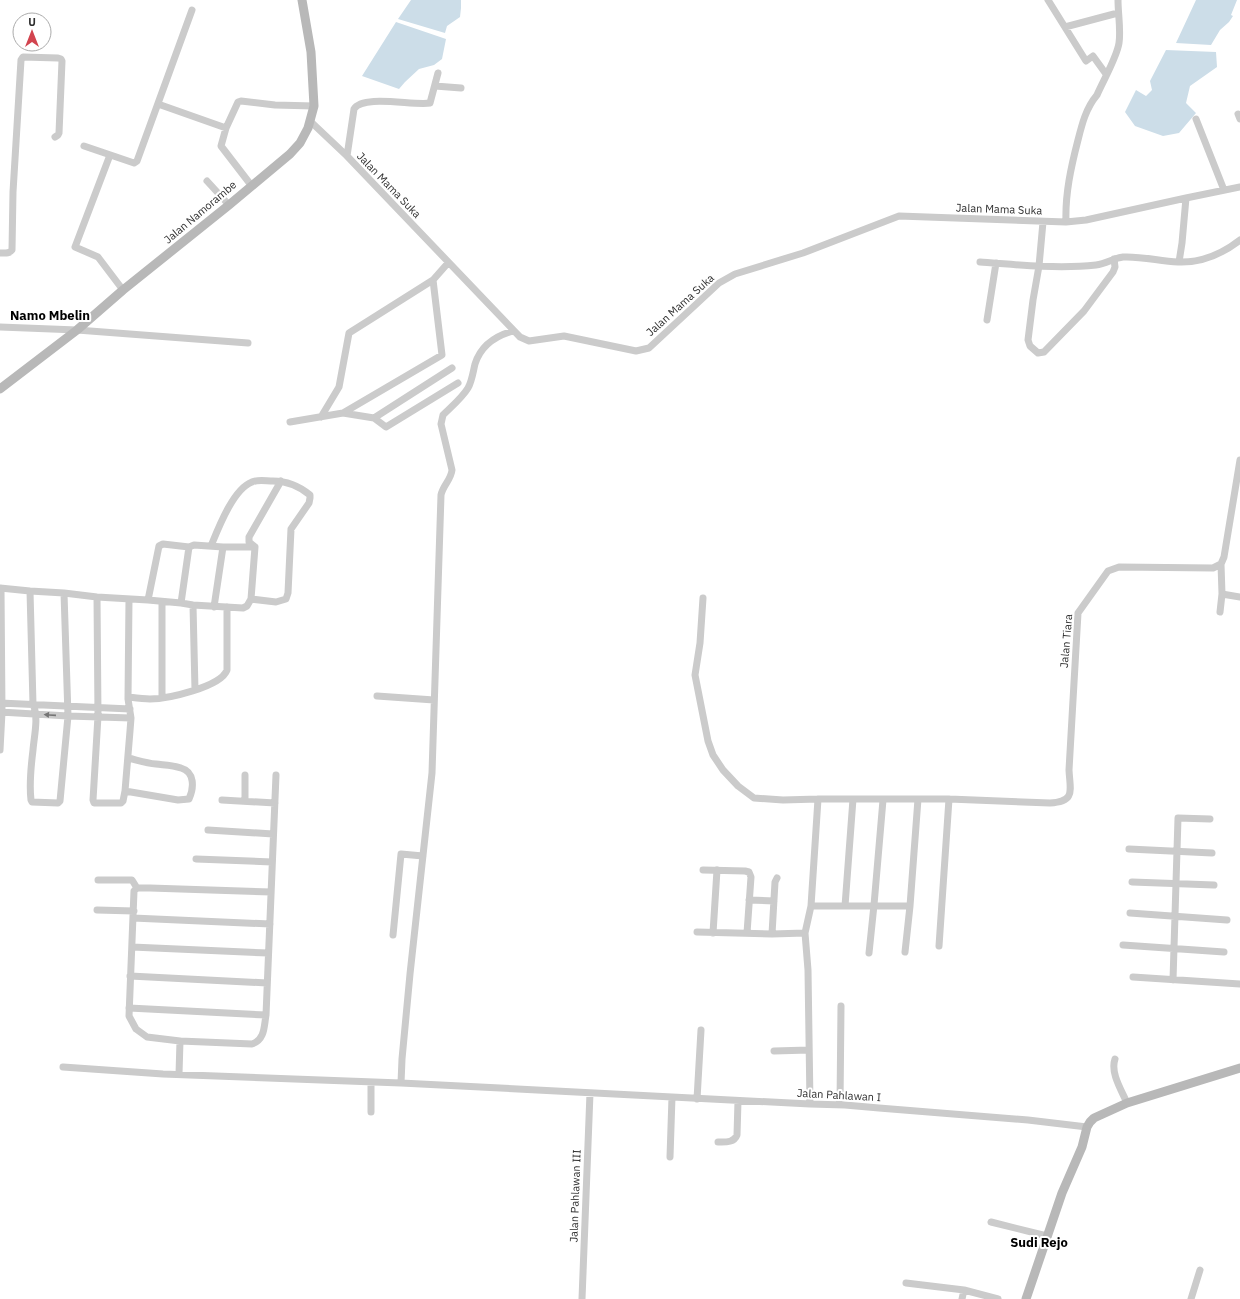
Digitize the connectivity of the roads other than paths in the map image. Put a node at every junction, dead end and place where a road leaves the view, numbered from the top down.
1 (302, 0) edge
2 (1048, 0) edge
3 (1118, 0) edge
4 (192, 10) dead end
5 (1114, 14) dead end
6 (1065, 26) junction
7 (438, 73) dead end
8 (1106, 74) junction
9 (435, 86) junction
10 (461, 88) dead end
11 (158, 104) junction
12 (314, 106) junction
13 (1196, 119) dead end
14 (310, 121) junction
15 (226, 128) junction
16 (55, 137) dead end
17 (84, 146) dead end
18 (110, 155) junction
19 (347, 156) junction
20 (206, 181) dead end
21 (251, 185) junction
22 (1240, 187) edge
23 (1224, 190) junction
24 (1186, 198) junction
25 (229, 205) junction
26 (1043, 222) junction
27 (1066, 222) junction
28 (1240, 240) edge
29 (0, 254) edge
30 (1114, 259) junction
31 (980, 262) dead end
32 (1179, 262) junction
33 (448, 263) junction
34 (996, 263) junction
35 (1039, 266) junction
36 (433, 280) junction
37 (124, 290) junction
38 (987, 320) dead end
39 (0, 327) edge
40 (77, 330) junction
41 (513, 331) junction
42 (248, 343) dead end
43 (452, 368) dead end
44 (458, 383) dead end
45 (0, 389) edge
46 (343, 413) junction
47 (321, 417) junction
48 (374, 418) junction
49 (290, 422) dead end
50 (1240, 460) edge
51 (281, 481) junction
52 (211, 546) junction
53 (190, 547) junction
54 (224, 547) junction
55 (255, 547) junction
56 (1221, 564) junction
57 (0, 588) edge
58 (30, 592) junction
59 (64, 593) junction
60 (1222, 594) junction
61 (97, 597) junction
62 (1240, 597) edge
63 (703, 598) dead end
64 (129, 599) junction
65 (251, 599) junction
66 (148, 600) junction
67 (162, 602) junction
68 (181, 603) junction
69 (193, 606) junction
70 (214, 607) junction
71 (227, 607) junction
72 (1220, 612) dead end
73 (195, 690) junction
74 (377, 696) dead end
75 (128, 697) junction
76 (162, 697) junction
77 (434, 700) junction
78 (1, 703) edge
79 (33, 704) junction
80 (68, 706) junction
81 (98, 707) junction
82 (130, 709) junction
83 (1, 712) edge
84 (35, 714) junction
85 (68, 716) junction
86 (98, 716) junction
87 (131, 718) junction
88 (0, 750) edge
89 (128, 758) junction
90 (245, 775) dead end
91 (276, 775) dead end
92 (125, 791) junction
93 (818, 799) junction
94 (853, 799) junction
95 (918, 799) junction
96 (949, 799) junction
97 (222, 800) dead end
98 (882, 800) junction
99 (245, 801) junction
100 (275, 803) junction
101 (1210, 820) dead end
102 (208, 830) dead end
103 (273, 834) junction
104 (1129, 849) dead end
105 (1177, 851) junction
106 (1212, 853) dead end
107 (423, 856) junction
108 (196, 859) dead end
109 (272, 862) junction
110 (703, 870) dead end
111 (717, 870) junction
112 (777, 878) dead end
113 (98, 880) dead end
114 (1132, 882) dead end
115 (1176, 884) junction
116 (1214, 886) dead end
117 (138, 888) junction
118 (271, 892) junction
119 (750, 900) junction
120 (774, 901) junction
121 (811, 906) junction
122 (845, 906) junction
123 (874, 906) junction
124 (910, 906) junction
125 (97, 910) dead end
126 (1130, 913) dead end
127 (133, 914) junction
128 (1175, 916) junction
129 (1227, 920) dead end
130 (270, 924) junction
131 (697, 932) dead end
132 (713, 932) junction
133 (805, 932) junction
134 (747, 933) junction
135 (772, 934) junction
136 (393, 935) dead end
137 (1123, 945) dead end
138 (939, 946) dead end
139 (132, 947) junction
140 (1174, 949) junction
141 (905, 952) dead end
142 (1224, 952) dead end
143 (268, 953) junction
144 (869, 953) dead end
145 (130, 976) junction
146 (1133, 977) dead end
147 (1173, 980) junction
148 (267, 983) junction
149 (1240, 984) edge
150 (841, 1006) dead end
151 (129, 1008) junction
152 (266, 1015) junction
153 (701, 1030) dead end
154 (180, 1041) junction
155 (809, 1050) junction
156 (774, 1051) dead end
157 (1115, 1059) dead end
158 (63, 1066) dead end
159 (1240, 1068) edge
160 (179, 1074) junction
161 (371, 1082) junction
162 (401, 1083) junction
163 (590, 1093) junction
164 (672, 1097) junction
165 (697, 1099) junction
166 (738, 1101) junction
167 (1128, 1103) junction
168 (810, 1104) junction
169 (840, 1105) junction
170 (371, 1112) dead end
171 (1087, 1127) junction
172 (718, 1142) dead end
173 (670, 1157) dead end
174 (991, 1222) dead end
175 (1047, 1236) junction
176 (1200, 1270) dead end
177 (906, 1284) dead end
178 (964, 1290) junction
179 (582, 1299) edge
180 (962, 1299) edge
181 (998, 1299) edge
182 (1026, 1299) edge
183 (1191, 1299) edge

1 - 12 main road, Jalan Namorambe
2 - 6 street
3 - 8 street
4 - 11 street
5 - 6 street
6 - 8 street
7 - 9 street
8 - 27 street
9 - 10 street
9 - 19 street
11 - 15 street
11 - 18 street
12 - 14 main road, Jalan Namorambe
12 - 15 street
13 - 23 street
14 - 19 street, Jalan Mama Suka
14 - 21 main road, Jalan Namorambe
15 - 21 street
16 - 29 street
17 - 18 street
18 - 37 street
19 - 33 street, Jalan Mama Suka
20 - 25 street
21 - 25 main road, Jalan Namorambe
22 - 23 street, Jalan Mama Suka
23 - 24 street, Jalan Mama Suka
24 - 27 street, Jalan Mama Suka
24 - 32 street
25 - 37 main road, Jalan Namorambe
26 - 27 street, Jalan Mama Suka
26 - 35 street
26 - 41 street, Jalan Mama Suka
28 - 32 street
30 - 32 street
30 - 35 street
30 - 35 street
31 - 34 street
33 - 36 street
33 - 41 street, Jalan Mama Suka
34 - 35 street
34 - 38 street
36 - 46 street
36 - 47 street
37 - 40 main road, Jalan Namorambe
39 - 40 street
40 - 42 street
40 - 45 main road, Jalan Namorambe
41 - 77 street
43 - 48 street
44 - 48 street
46 - 47 street
46 - 48 street
47 - 49 street
50 - 56 street
51 - 52 street
51 - 55 street
51 - 65 street
52 - 53 street
52 - 54 street
53 - 66 street
53 - 68 street
54 - 55 street
54 - 70 street
55 - 65 street
56 - 60 street
56 - 96 street, Jalan Tiara
57 - 58 street
57 - 78 street
58 - 59 street
58 - 79 street
59 - 61 street
59 - 80 street
60 - 62 street
60 - 72 street
61 - 64 street
61 - 81 street
63 - 93 street
64 - 66 street
64 - 75 street
65 - 71 street
66 - 67 street
67 - 68 street
67 - 76 street
68 - 69 street
69 - 70 street
69 - 73 street
70 - 71 street
71 - 73 street
73 - 76 street
74 - 77 street
75 - 76 street
75 - 82 street
77 - 107 street
78 - 79 street
78 - 83 street
79 - 80 street
79 - 84 street
80 - 81 street
80 - 85 street
81 - 82 street
81 - 86 street
82 - 87 street
83 - 84 street
83 - 88 street
85 -> 84 street
84 - 85 street
85 - 86 street
86 - 87 street
86 - 92 street
87 - 89 street
89 - 92 street
89 - 92 street
90 - 99 street
91 - 100 street
93 - 94 street
93 - 121 street
94 - 98 street
94 - 122 street
95 - 96 street
95 - 98 street
95 - 124 street
96 - 138 street
97 - 99 street
98 - 123 street
99 - 100 street
100 - 103 street
101 - 105 street
102 - 103 street
103 - 109 street
104 - 105 street
105 - 106 street
105 - 115 street
107 - 136 street
107 - 162 street
108 - 109 street
109 - 118 street
110 - 111 street
111 - 119 street
111 - 132 street
112 - 120 street
113 - 117 street
114 - 115 street
115 - 116 street
115 - 128 street
117 - 118 street
117 - 127 street
118 - 130 street
119 - 120 street
119 - 134 street
120 - 135 street
121 - 122 street
121 - 133 street
122 - 123 street
123 - 124 street
123 - 144 street
124 - 141 street
125 - 127 street
126 - 128 street
127 - 130 street
127 - 139 street
128 - 129 street
128 - 140 street
130 - 143 street
131 - 132 street
132 - 134 street
133 - 135 street
133 - 155 street
134 - 135 street
137 - 140 street
139 - 143 street
139 - 145 street
140 - 142 street
140 - 147 street
143 - 148 street
145 - 148 street
145 - 151 street
146 - 147 street
147 - 149 street
148 - 152 street
150 - 169 street
151 - 152 street
151 - 154 street
152 - 154 street
153 - 165 street
154 - 160 street
155 - 156 street
155 - 168 street
157 - 167 street
158 - 160 street, Jalan Pahlawan I
159 - 167 main road
160 - 161 street, Jalan Pahlawan I
161 - 162 street, Jalan Pahlawan I
161 - 170 street
162 - 163 street, Jalan Pahlawan I
163 - 164 street, Jalan Pahlawan I
163 - 179 street, Jalan Pahlawan III
164 - 165 street, Jalan Pahlawan I
164 - 173 street
165 - 166 street, Jalan Pahlawan I
166 - 168 street, Jalan Pahlawan I
166 - 172 street
167 - 171 main road
168 - 169 street, Jalan Pahlawan I
169 - 171 street, Jalan Pahlawan I
171 - 175 main road
174 - 175 street
175 - 182 main road
176 - 183 street
177 - 178 street
178 - 180 street
178 - 181 street

